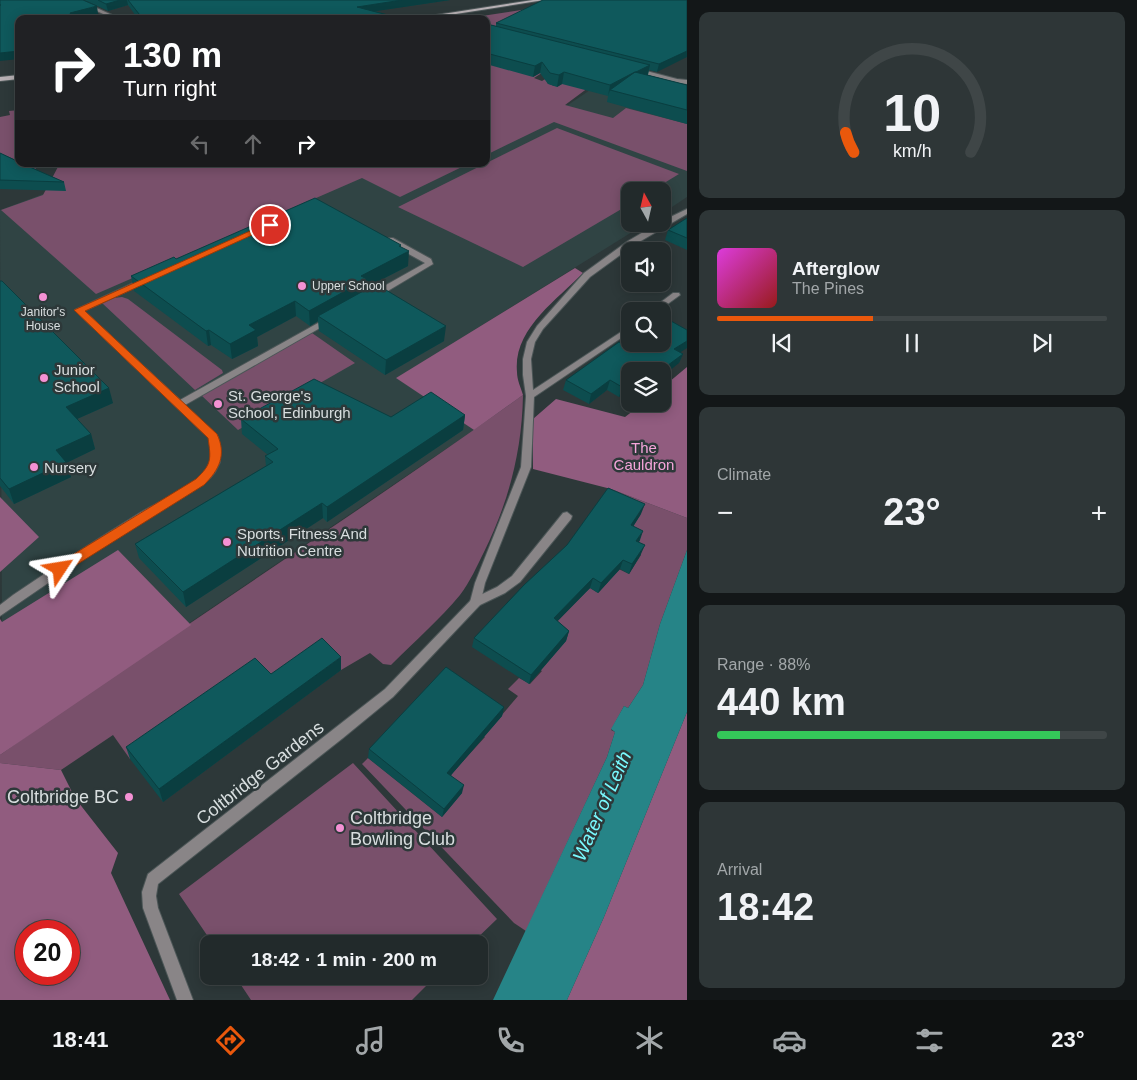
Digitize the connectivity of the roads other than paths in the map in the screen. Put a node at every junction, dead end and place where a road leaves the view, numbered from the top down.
1 (75, 0) edge
2 (542, 0) edge
3 (110, 15) edge
4 (439, 15) edge
5 (632, 69) edge
6 (15, 77) edge
7 (0, 79) edge
8 (687, 82) edge
9 (687, 211) edge
10 (671, 219) edge
11 (649, 232) edge
12 (385, 237) edge
13 (157, 275) edge
14 (676, 295) dead end
15 (365, 300) edge
16 (666, 302) edge
17 (334, 318) edge
18 (621, 334) edge
19 (530, 396) junction
20 (180, 404) junction
21 (567, 516) dead end
22 (476, 602) junction
23 (0, 611) edge
24 (185, 1000) edge

1 - 3 street
2 - 4 street
5 - 8 street
6 - 7 street
9 - 10 street, Coltbridge Gardens
11 - 19 street, Coltbridge Gardens
12 - 15 street
13 - 20 street
14 - 16 street
17 - 20 street
18 - 19 street
19 - 22 street, Coltbridge Gardens
20 - 23 street
21 - 22 street, Coltbridge Gardens
22 - 24 street, Coltbridge Gardens

